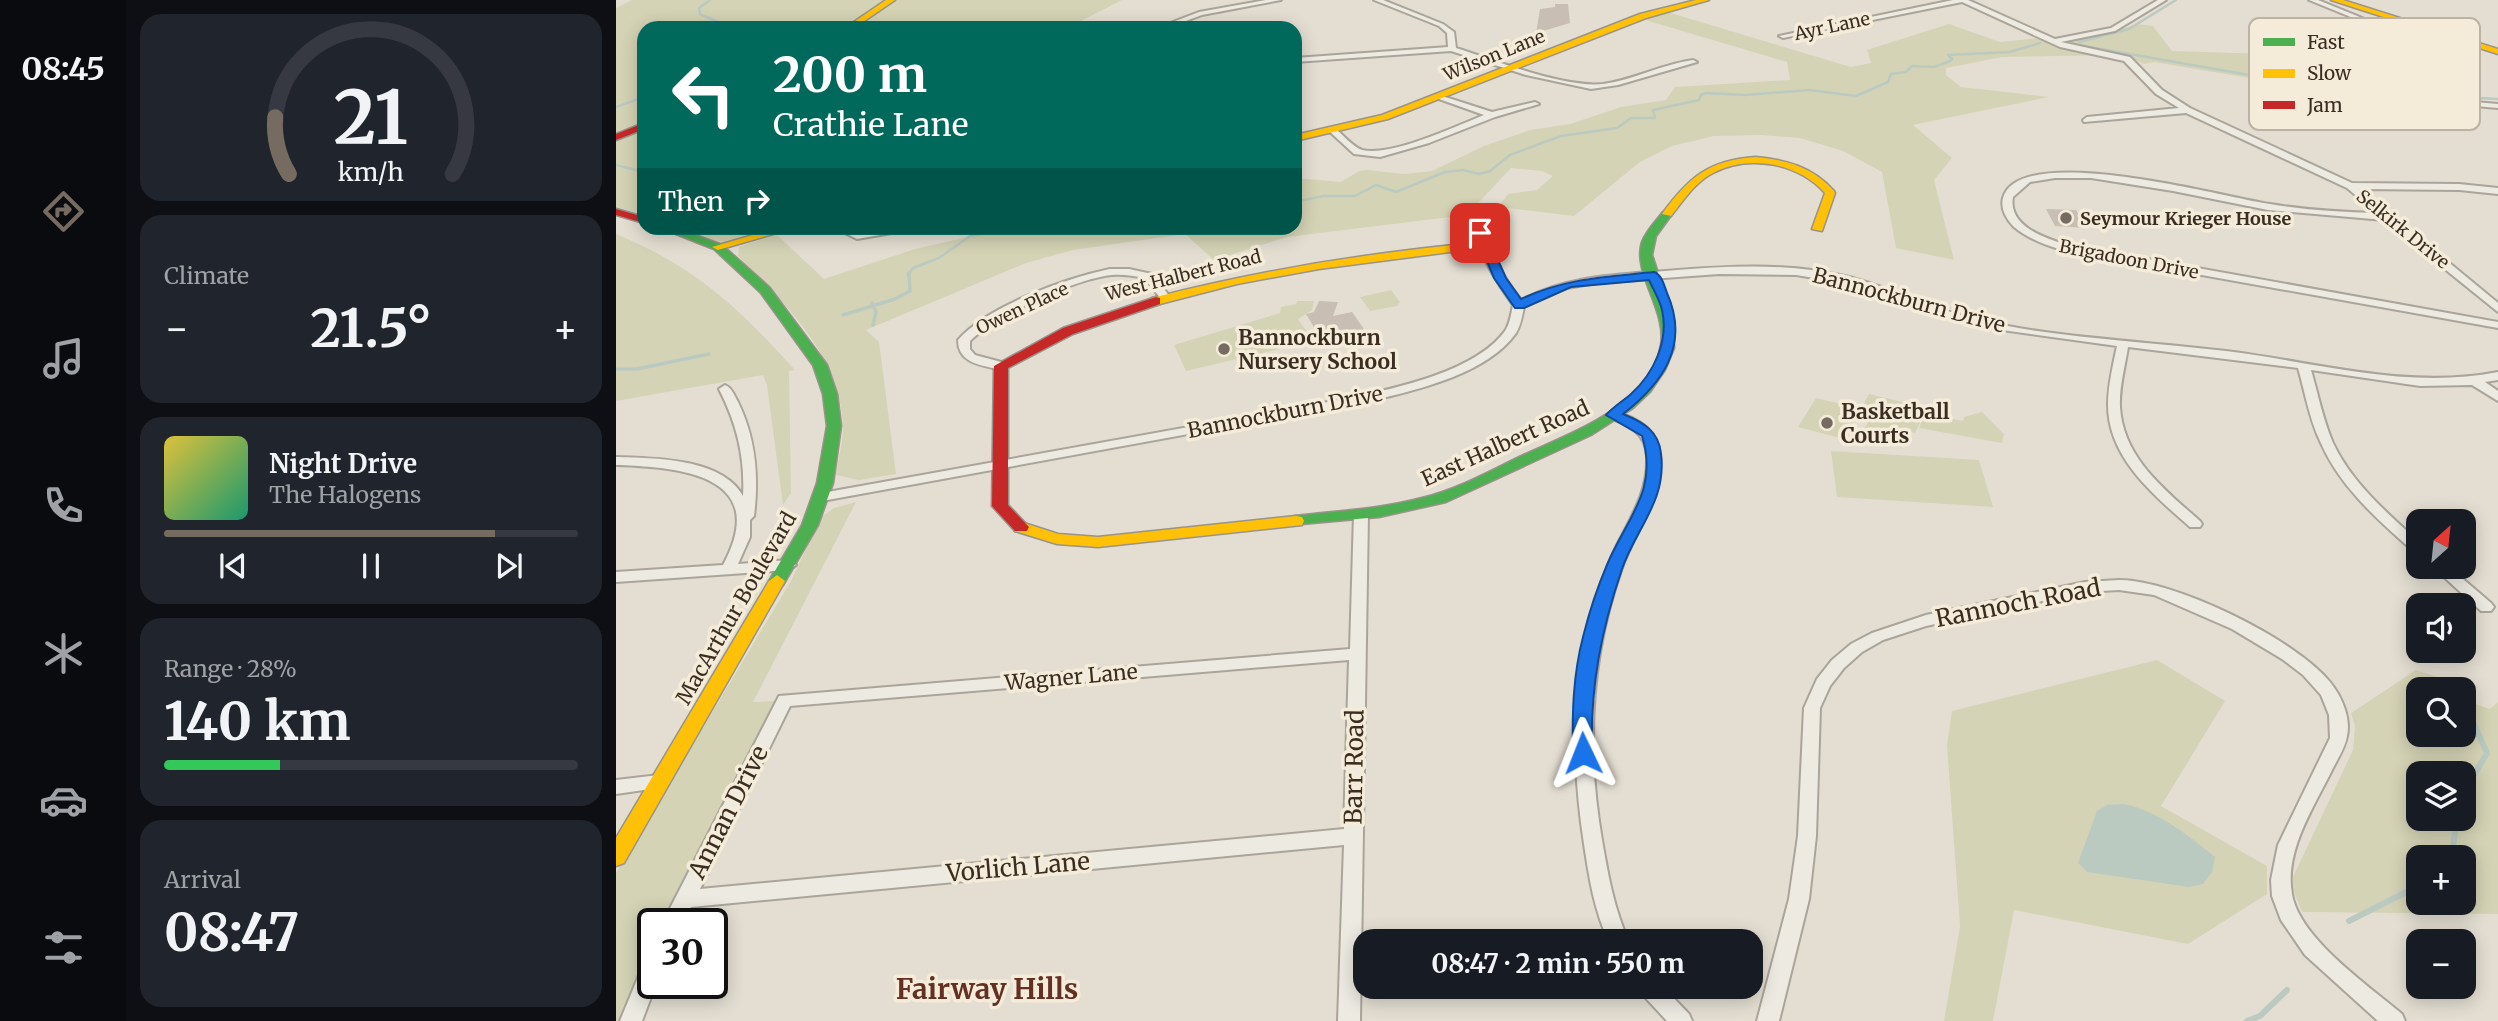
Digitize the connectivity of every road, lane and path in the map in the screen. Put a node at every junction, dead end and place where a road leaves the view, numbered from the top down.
1 (891, 0) edge
2 (904, 0) edge
3 (1278, 0) edge
4 (1377, 0) edge
5 (1705, 0) edge
6 (1963, 0) edge
7 (2163, 0) edge
8 (2312, 0) edge
9 (2335, 0) edge
10 (2350, 0) edge
11 (1264, 1) edge
12 (2357, 18) edge
13 (2391, 18) edge
14 (2407, 18) edge
15 (860, 21) edge
16 (873, 21) edge
17 (1180, 21) edge
18 (1783, 36) dead end
19 (2053, 41) junction
20 (2480, 41) edge
21 (2480, 46) edge
22 (2498, 47) edge
23 (1452, 49) junction
24 (2498, 52) edge
25 (1302, 60) edge
26 (1693, 62) dead end
27 (1515, 68) junction
28 (1442, 97) junction
29 (1535, 104) dead end
30 (2480, 104) edge
31 (2498, 106) edge
32 (2187, 110) junction
33 (1492, 115) junction
34 (2087, 120) dead end
35 (637, 122) edge
36 (637, 129) edge
37 (616, 130) edge
38 (1333, 131) junction
39 (1302, 137) edge
40 (616, 138) edge
41 (2350, 186) junction
42 (2498, 191) edge
43 (1485, 208) dead end
44 (616, 212) edge
45 (2391, 217) junction
46 (637, 218) edge
47 (1818, 229) dead end
48 (686, 235) edge
49 (762, 235) edge
50 (1485, 245) junction
51 (718, 247) junction
52 (1654, 275) junction
53 (1166, 298) junction
54 (1519, 305) junction
55 (2498, 309) edge
56 (2498, 325) edge
57 (2123, 342) junction
58 (2303, 365) junction
59 (1001, 366) junction
60 (2498, 376) edge
61 (2476, 382) junction
62 (725, 389) dead end
63 (2498, 397) edge
64 (1613, 415) junction
65 (616, 461) edge
66 (997, 467) junction
67 (822, 497) junction
68 (1361, 514) junction
69 (2195, 524) dead end
70 (744, 534) junction
71 (2406, 537) edge
72 (789, 565) junction
73 (729, 567) junction
74 (616, 576) edge
75 (2454, 579) edge
76 (2486, 607) dead end
77 (1357, 654) junction
78 (785, 701) joint
79 (659, 782) junction
80 (616, 787) edge
81 (1353, 836) junction
82 (616, 857) edge
83 (684, 899) junction
84 (680, 908) edge
85 (1613, 929) edge
86 (640, 999) edge
87 (1660, 999) edge
88 (631, 1021) edge
89 (1349, 1021) edge
90 (1681, 1021) edge
91 (1768, 1021) edge
92 (2394, 1021) edge

1 - 15 main road
2 - 16 main road
3 - 11 street
4 - 23 street
5 - 27 main road, Wilson Lane
6 - 18 street, Ayr Lane
6 - 19 street, Selkirk Drive
7 - 19 street
8 - 12 street
9 - 13 main road
10 - 14 main road
11 - 17 street
19 - 32 street, Selkirk Drive
20 - 22 main road
21 - 24 main road
23 - 25 street
23 - 27 street
26 - 27 street
27 - 28 main road, Wilson Lane
28 - 33 street
28 - 38 main road, Wilson Lane
29 - 33 street
30 - 31 street
32 - 34 street
32 - 41 street, Selkirk Drive
33 - 38 street
35 - 37 main road
36 - 40 main road
38 - 39 main road, Wilson Lane
41 - 42 street
41 - 45 street, Selkirk Drive
43 - 50 street
44 - 46 main road
45 - 55 street, Selkirk Drive
45 - 56 street, Brigadoon Drive
47 - 52 main road, East Halbert Road
48 - 51 main road, MacArthur Boulevard
49 - 51 main road
50 - 53 main road, West Halbert Road
50 - 54 street
51 - 67 main road, MacArthur Boulevard
52 - 54 street, Bannockburn Drive
52 - 57 street, Bannockburn Drive
52 - 64 main road, East Halbert Road
53 - 59 main road, West Halbert Road
53 - 59 street, Owen Place
54 - 66 street, Bannockburn Drive
57 - 58 street, Bannockburn Drive
57 - 69 street
58 - 61 street, Bannockburn Drive
58 - 71 street
59 - 66 main road
60 - 61 street, Bannockburn Drive
61 - 63 street
62 - 70 street
64 - 68 main road, East Halbert Road
64 - 85 street
65 - 70 street
66 - 67 street, Bannockburn Drive
66 - 68 main road, East Halbert Road
67 - 72 main road, MacArthur Boulevard
68 - 77 street, Barr Road
70 - 73 street
72 - 73 street
72 - 79 main road, MacArthur Boulevard
73 - 74 street
75 - 76 street
77 - 78 street, Wagner Lane
77 - 81 street, Barr Road
78 - 83 street, Annan Drive
79 - 80 street
79 - 82 main road, MacArthur Boulevard
81 - 83 street, Vorlich Lane
81 - 89 street, Barr Road
83 - 84 street, Annan Drive
86 - 88 street
87 - 90 street
91 - 92 street, Rannoch Road

